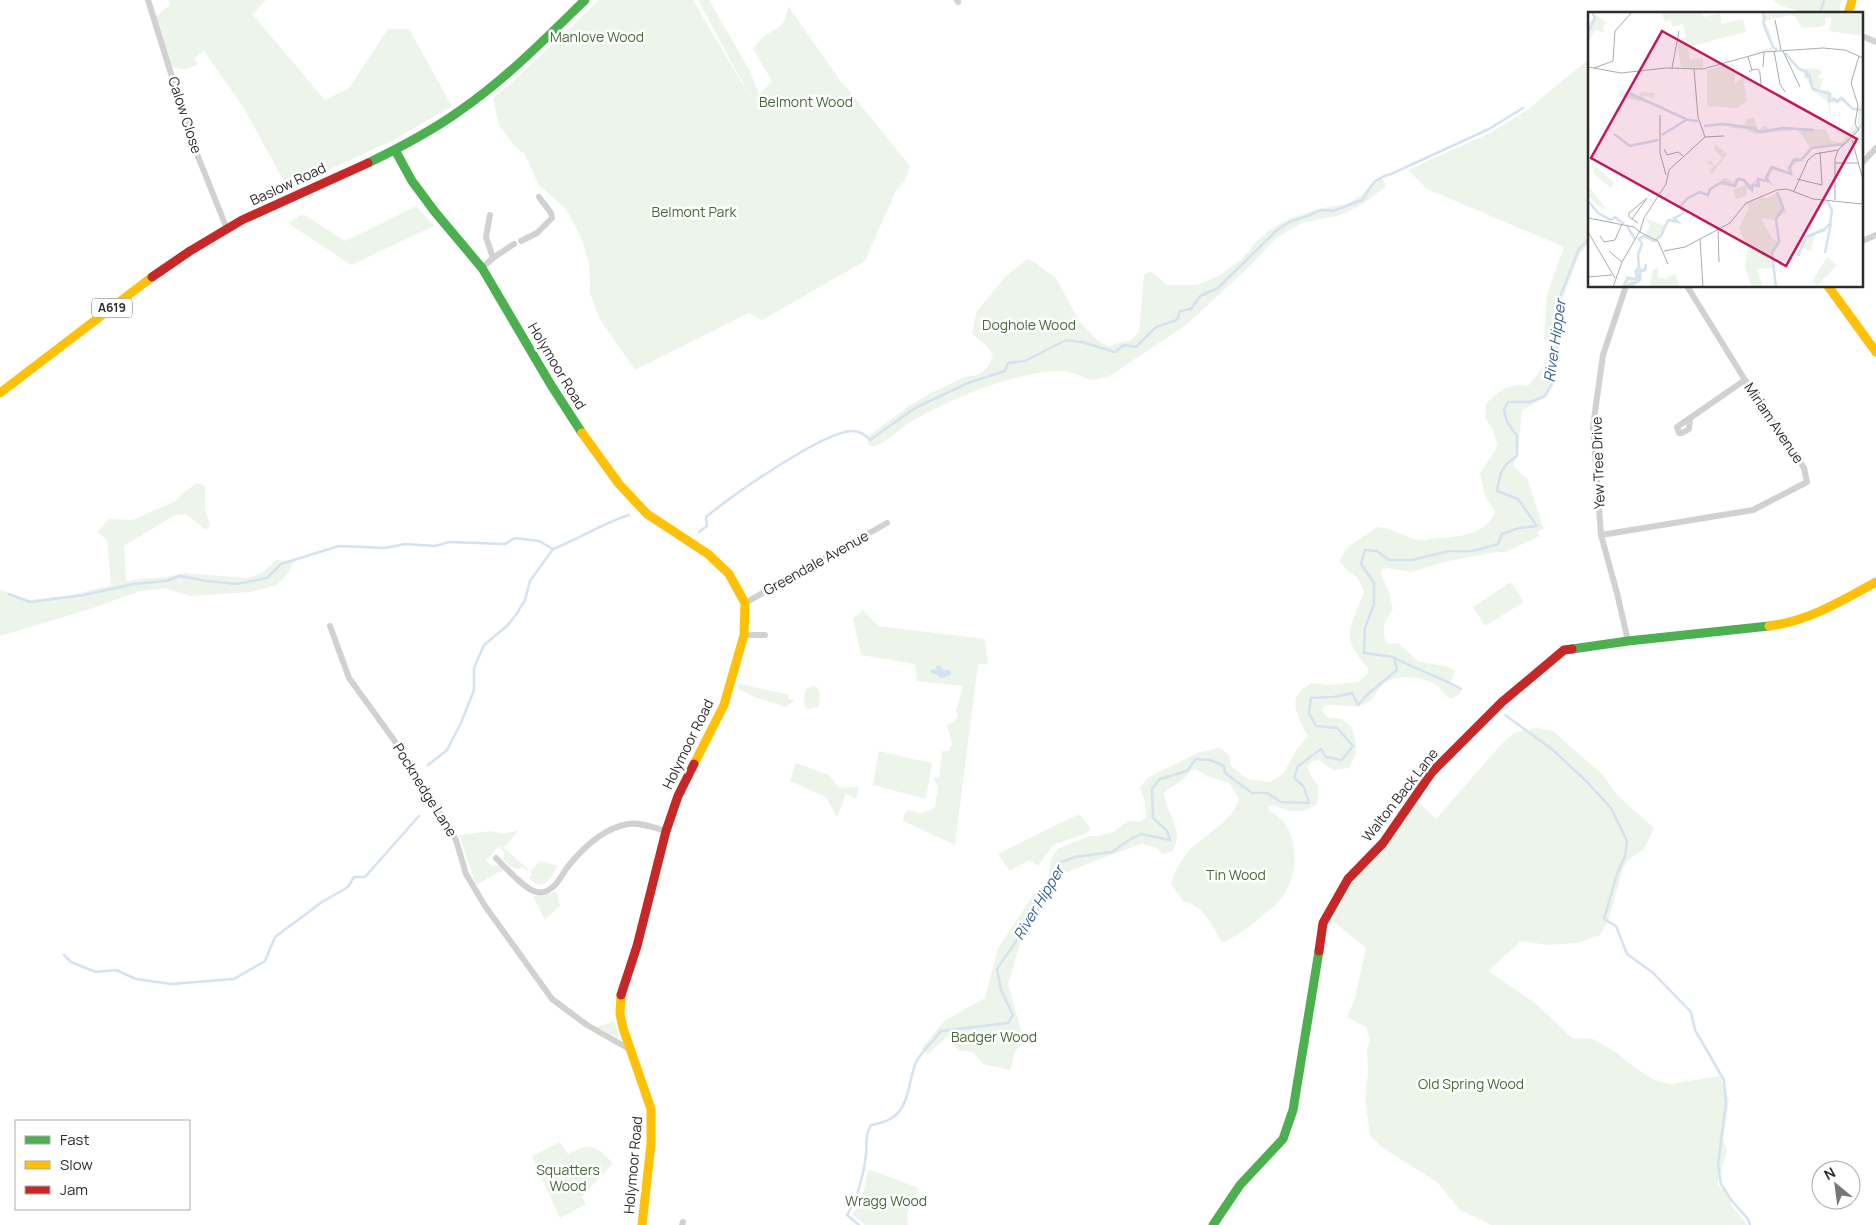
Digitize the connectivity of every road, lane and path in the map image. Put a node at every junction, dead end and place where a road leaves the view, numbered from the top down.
1 (148, 0) edge
2 (585, 0) edge
3 (1864, 37) edge
4 (1876, 42) edge
5 (1876, 148) edge
6 (395, 150) junction
7 (1864, 160) edge
8 (539, 197) dead end
9 (490, 215) dead end
10 (227, 228) junction
11 (1876, 235) edge
12 (1864, 240) edge
13 (493, 258) junction
14 (482, 268) junction
15 (1625, 288) edge
16 (1688, 288) edge
17 (1829, 288) edge
18 (1876, 352) edge
19 (1746, 380) junction
20 (0, 393) edge
21 (1690, 418) dead end
22 (887, 522) dead end
23 (1601, 535) junction
24 (1876, 582) edge
25 (745, 603) junction
26 (330, 626) dead end
27 (744, 635) junction
28 (765, 635) dead end
29 (1628, 641) junction
30 (666, 831) junction
31 (496, 858) dead end
32 (632, 1050) junction
33 (642, 1225) edge
34 (1213, 1225) edge

1 - 10 street, Calow Close
2 - 6 main road, Baslow Road / A619
3 - 4 street
5 - 7 street
6 - 10 main road, Baslow Road / A619
6 - 14 main road, Holymoor Road
8 - 13 street
9 - 13 street
10 - 20 main road, Baslow Road / A619
11 - 12 street
13 - 14 street
14 - 25 main road, Holymoor Road
15 - 23 street, Yew Tree Drive
16 - 19 street, Miriam Avenue
17 - 18 main road
19 - 21 street
19 - 23 street, Miriam Avenue
22 - 25 street, Greendale Avenue
23 - 29 street, Yew Tree Drive
24 - 29 main road, Walton Back Lane
25 - 27 main road, Holymoor Road
26 - 32 street, Pocknedge Lane
27 - 28 street
27 - 30 main road, Holymoor Road
29 - 34 main road, Walton Back Lane
30 - 31 street
30 - 32 main road, Holymoor Road
32 - 33 main road, Holymoor Road

